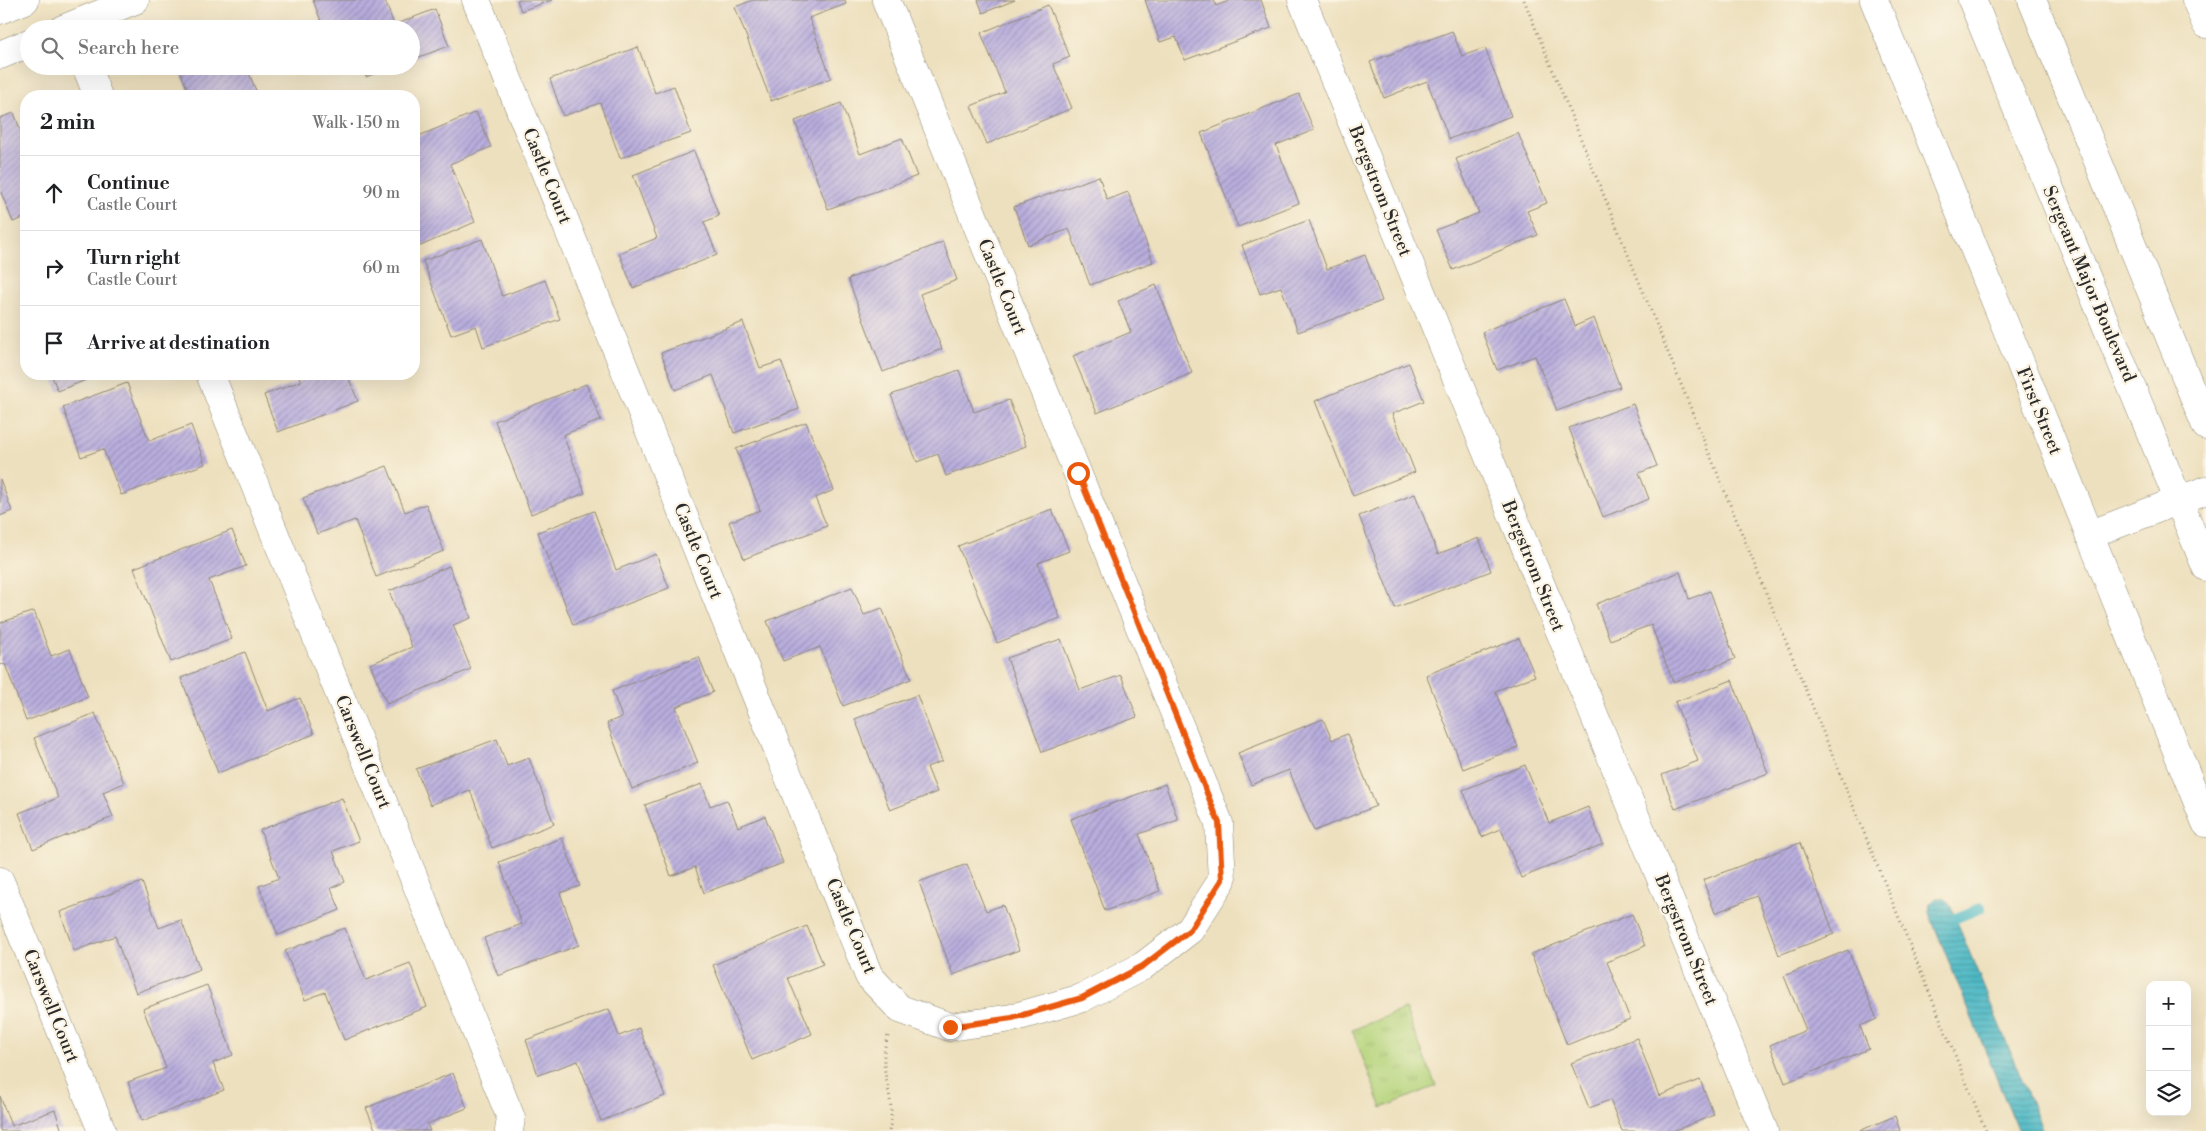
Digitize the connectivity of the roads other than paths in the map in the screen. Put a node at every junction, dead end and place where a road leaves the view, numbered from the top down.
1 (25, 0) edge
2 (135, 0) edge
3 (476, 0) edge
4 (886, 0) edge
5 (1302, 0) edge
6 (1874, 0) edge
7 (1972, 0) edge
8 (2032, 0) edge
9 (2196, 0) edge
10 (0, 10) edge
11 (87, 20) edge
12 (2206, 24) edge
13 (20, 47) edge
14 (0, 55) edge
15 (90, 75) edge
16 (96, 90) edge
17 (212, 380) edge
18 (2206, 426) edge
19 (2206, 490) edge
20 (2179, 500) junction
21 (2089, 535) junction
22 (2206, 568) edge
23 (2206, 822) edge
24 (0, 881) edge
25 (102, 1131) edge
26 (510, 1131) edge
27 (1764, 1131) edge

1 - 10 street
2 - 11 street
3 - 4 street, Castle Court
5 - 27 street, Bergstrom Street
6 - 21 street, First Street
7 - 20 street, Sergeant Major Boulevard
8 - 18 street
9 - 12 street
13 - 14 street
15 - 16 street
17 - 26 street, Carswell Court
19 - 20 street
20 - 21 street
20 - 22 street, Sergeant Major Boulevard
21 - 23 street, First Street
24 - 25 street, Carswell Court

